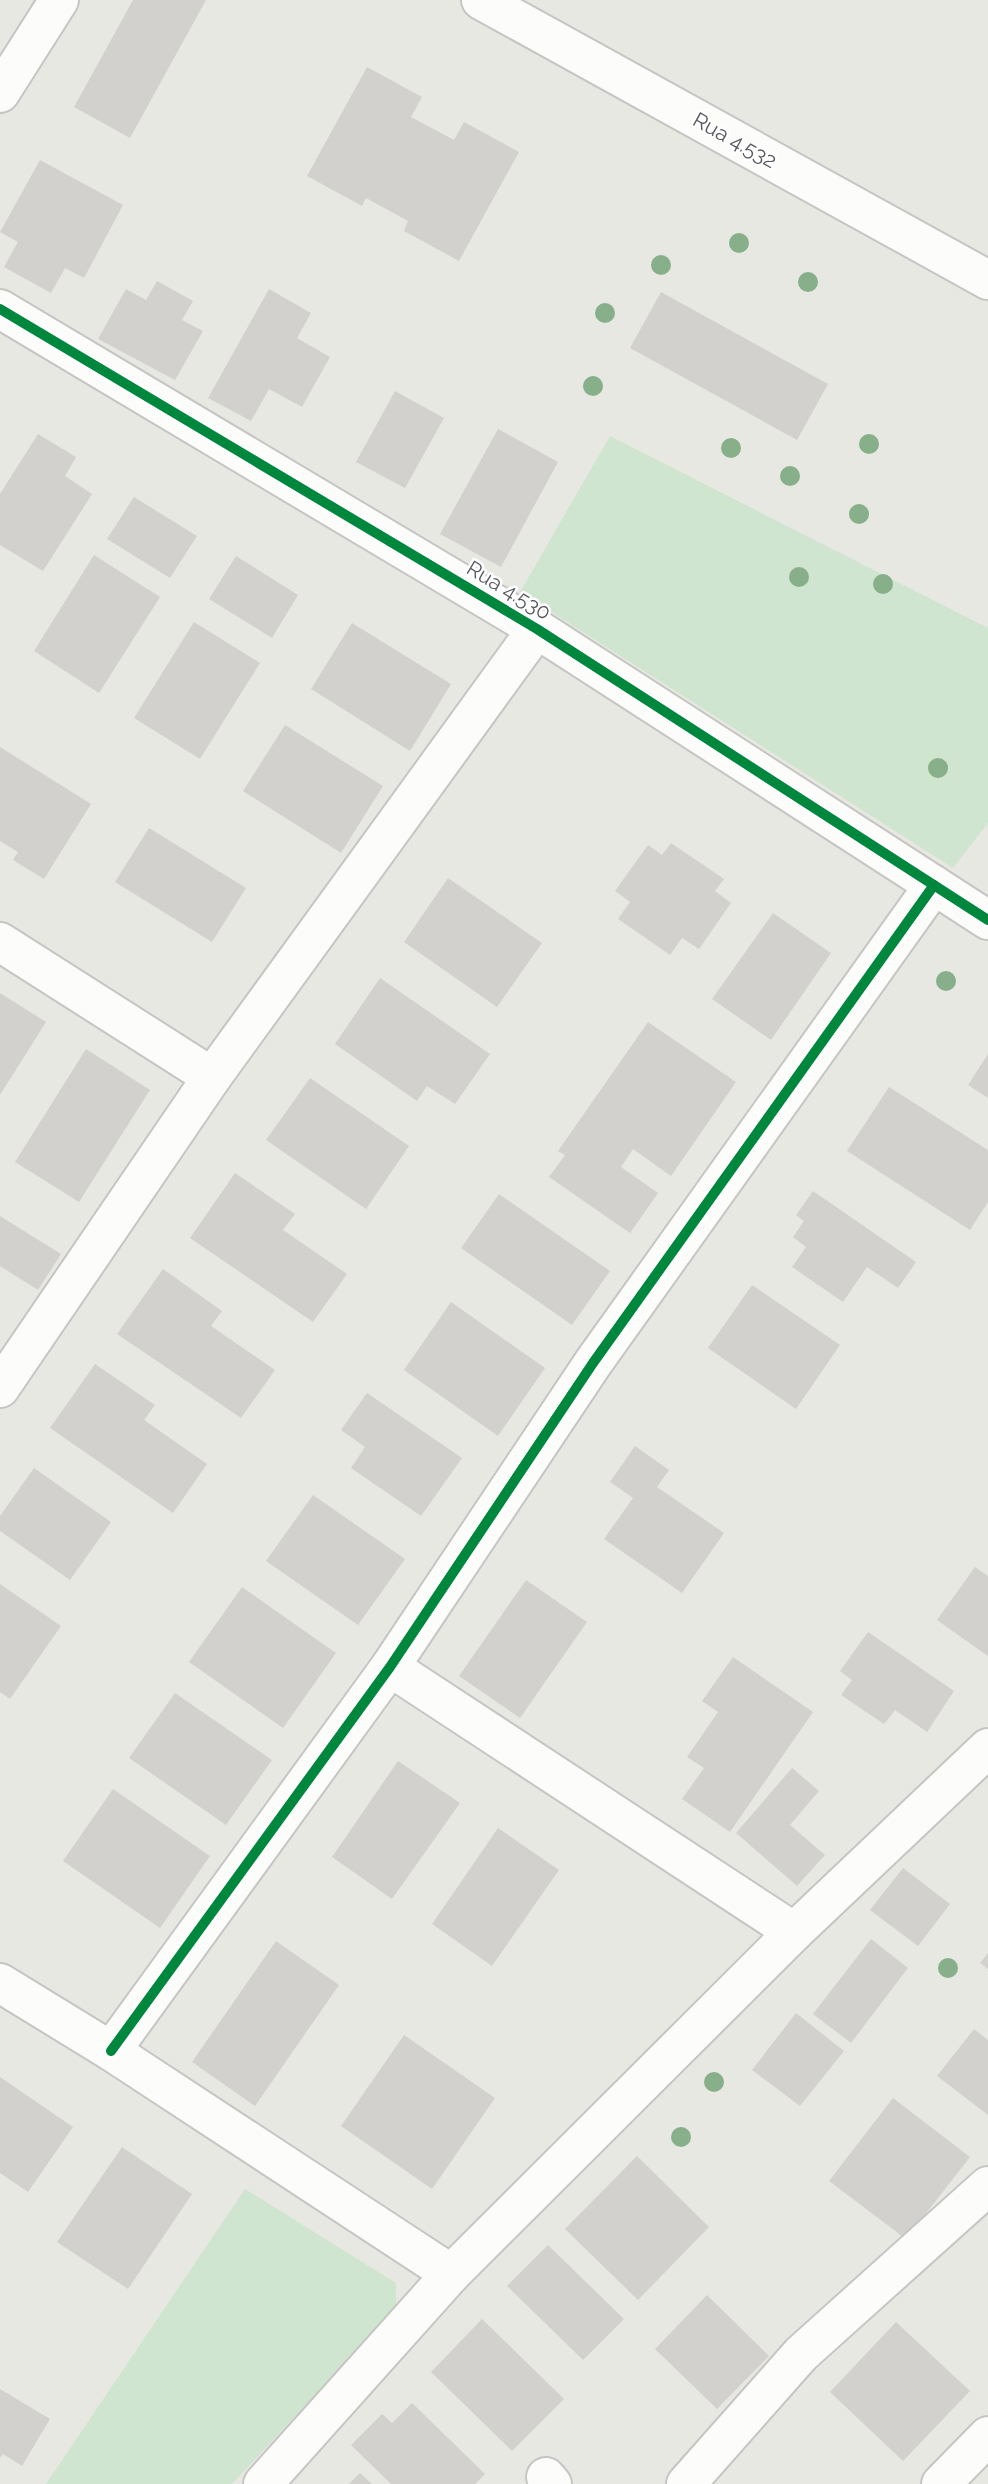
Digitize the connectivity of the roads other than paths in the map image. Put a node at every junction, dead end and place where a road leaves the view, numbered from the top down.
1 (58, 0) edge
2 (481, 0) edge
3 (0, 93) edge
4 (988, 280) edge
5 (0, 309) edge
6 (537, 629) junction
7 (934, 885) junction
8 (988, 919) edge
9 (0, 942) edge
10 (212, 1077) junction
11 (0, 1388) edge
12 (390, 1667) junction
13 (988, 1748) edge
14 (794, 1932) junction
15 (0, 1983) edge
16 (111, 2051) junction
17 (988, 2186) edge
18 (451, 2274) junction
19 (988, 2437) edge
20 (263, 2484) edge
21 (686, 2484) edge
22 (941, 2484) edge

1 - 3 street
2 - 4 street, Rua 4.532
5 - 6 street, Rua 4.530
6 - 7 street, Rua 4.530
6 - 10 street
7 - 8 street, Rua 4.530
7 - 12 street
9 - 10 street
10 - 11 street
12 - 14 street
12 - 16 street
13 - 14 street
14 - 18 street
15 - 16 street
16 - 18 street
17 - 21 street
18 - 20 street
19 - 22 street

